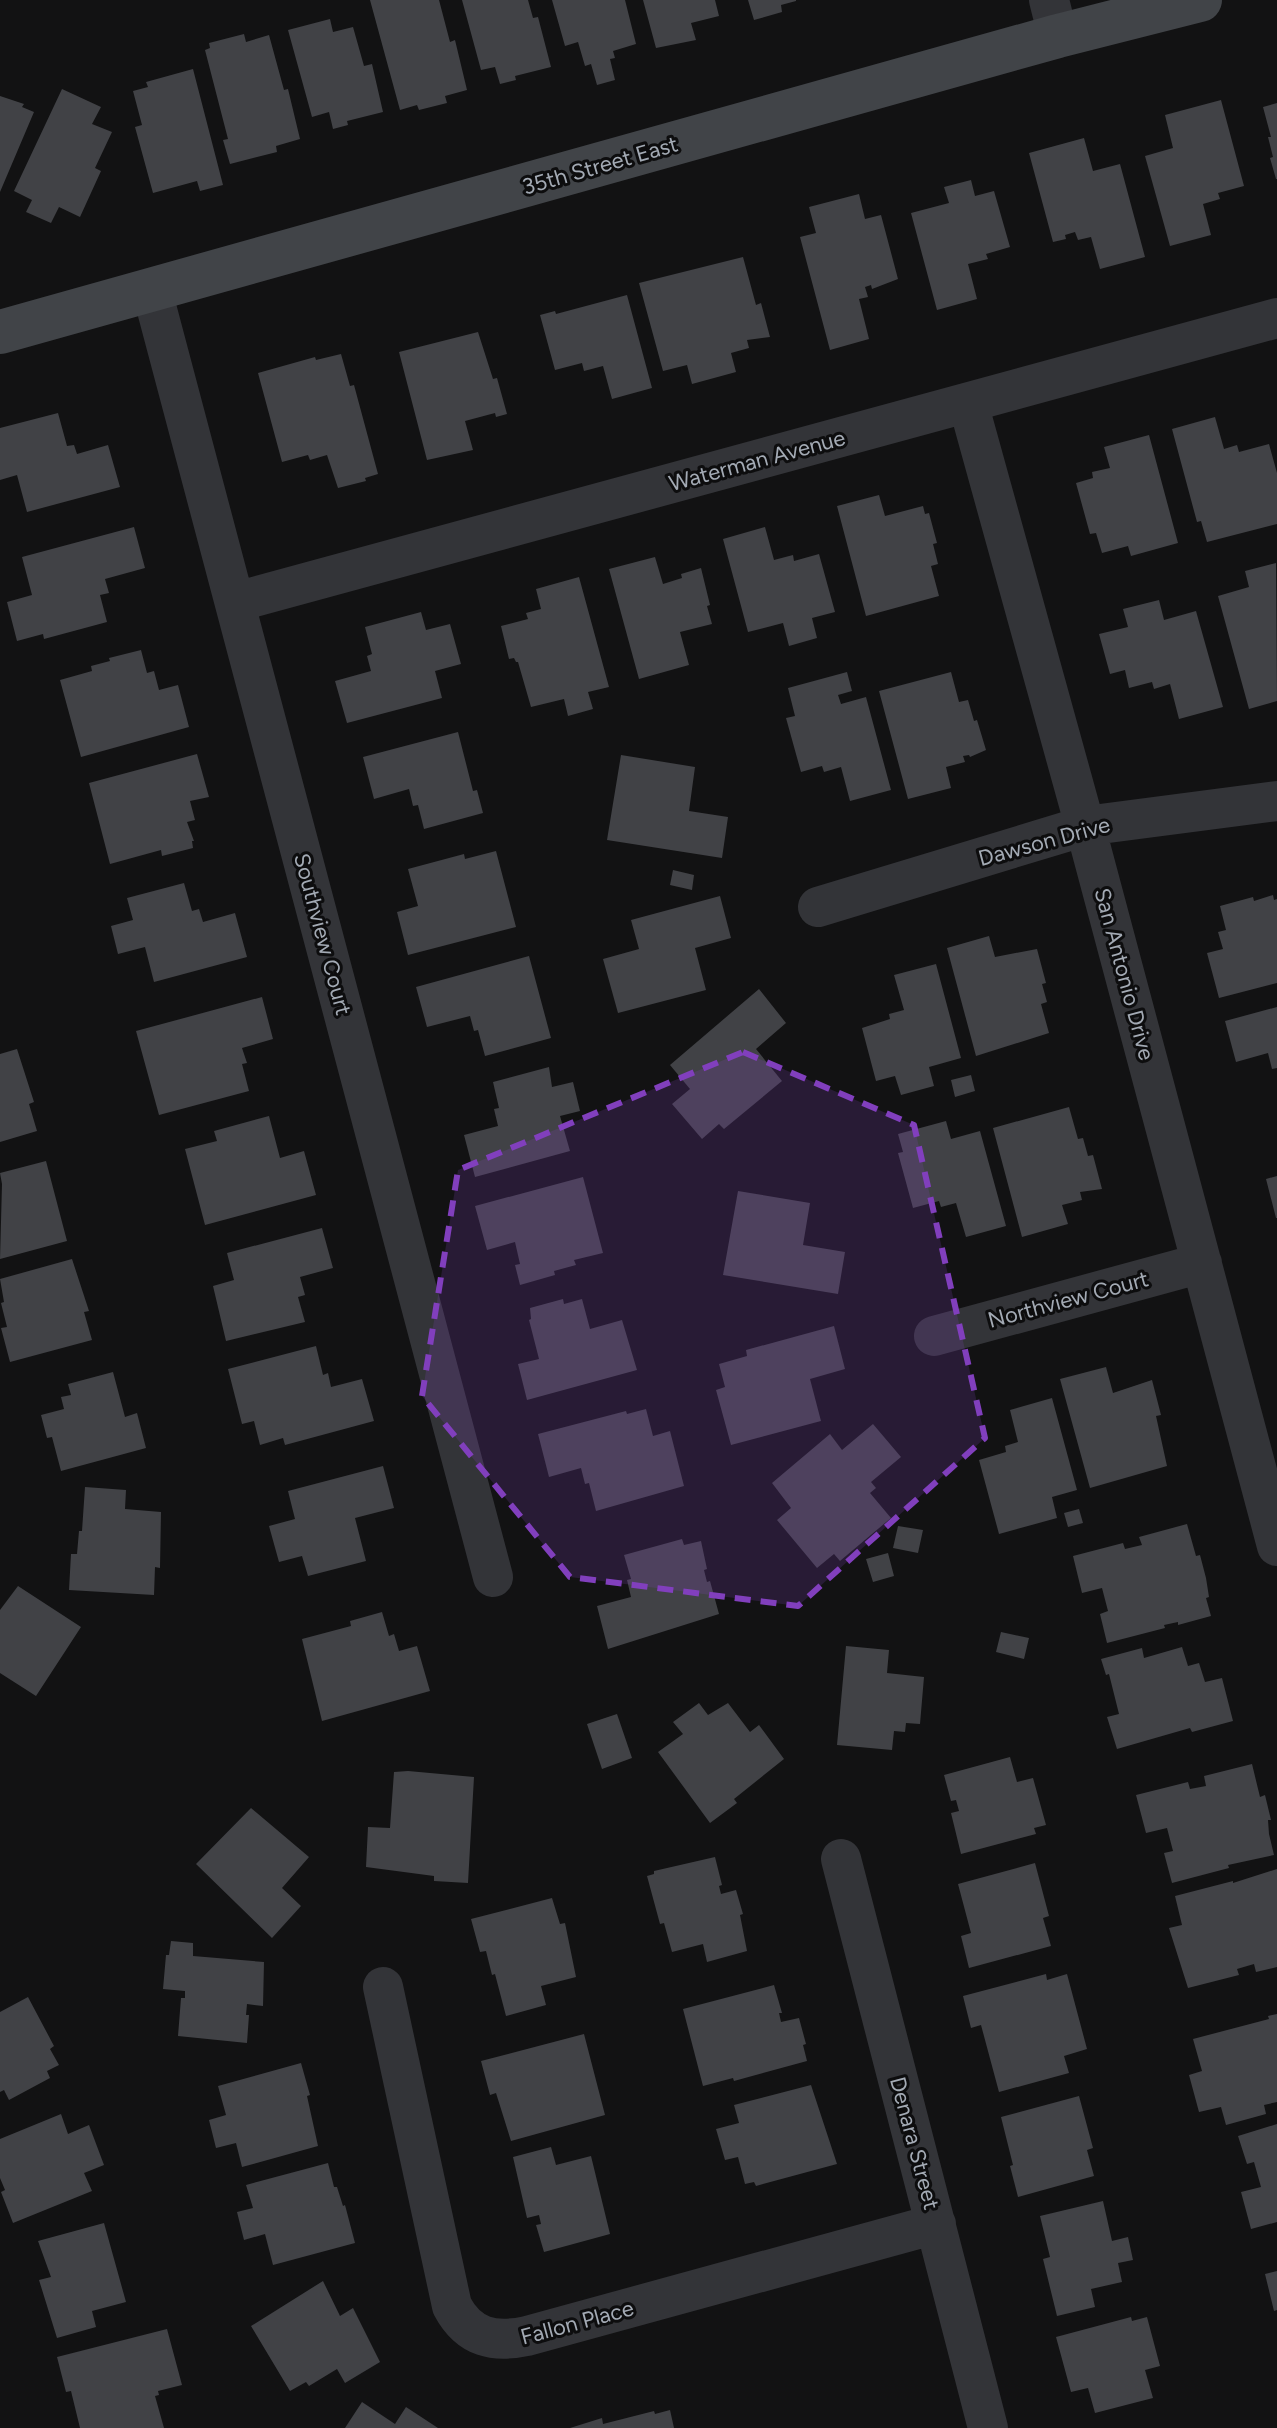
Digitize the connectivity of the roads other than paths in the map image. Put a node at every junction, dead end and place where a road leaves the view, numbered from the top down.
1 (1200, 0) edge
2 (1053, 18) edge
3 (152, 291) junction
4 (1277, 318) edge
5 (0, 332) edge
6 (968, 403) junction
7 (236, 602) junction
8 (1277, 801) edge
9 (1085, 826) junction
10 (818, 907) dead end
11 (1202, 1263) junction
12 (934, 1336) dead end
13 (1277, 1546) edge
14 (493, 1577) dead end
15 (841, 1859) dead end
16 (383, 1987) dead end
17 (936, 2224) junction
18 (988, 2428) edge

1 - 2 street, 35th Street East
2 - 3 street, 35th Street East
3 - 5 street, 35th Street East
3 - 7 street, Southview Court
4 - 6 street, Waterman Avenue
6 - 7 street, Waterman Avenue
6 - 9 street, San Antonio Drive
7 - 14 street, Southview Court
8 - 9 street, Dawson Drive
9 - 10 street, Dawson Drive
9 - 11 street, San Antonio Drive
11 - 12 street, Northview Court
11 - 13 street, San Antonio Drive
15 - 17 street, Denara Street
16 - 17 street, Fallon Place
17 - 18 street, Denara Street

